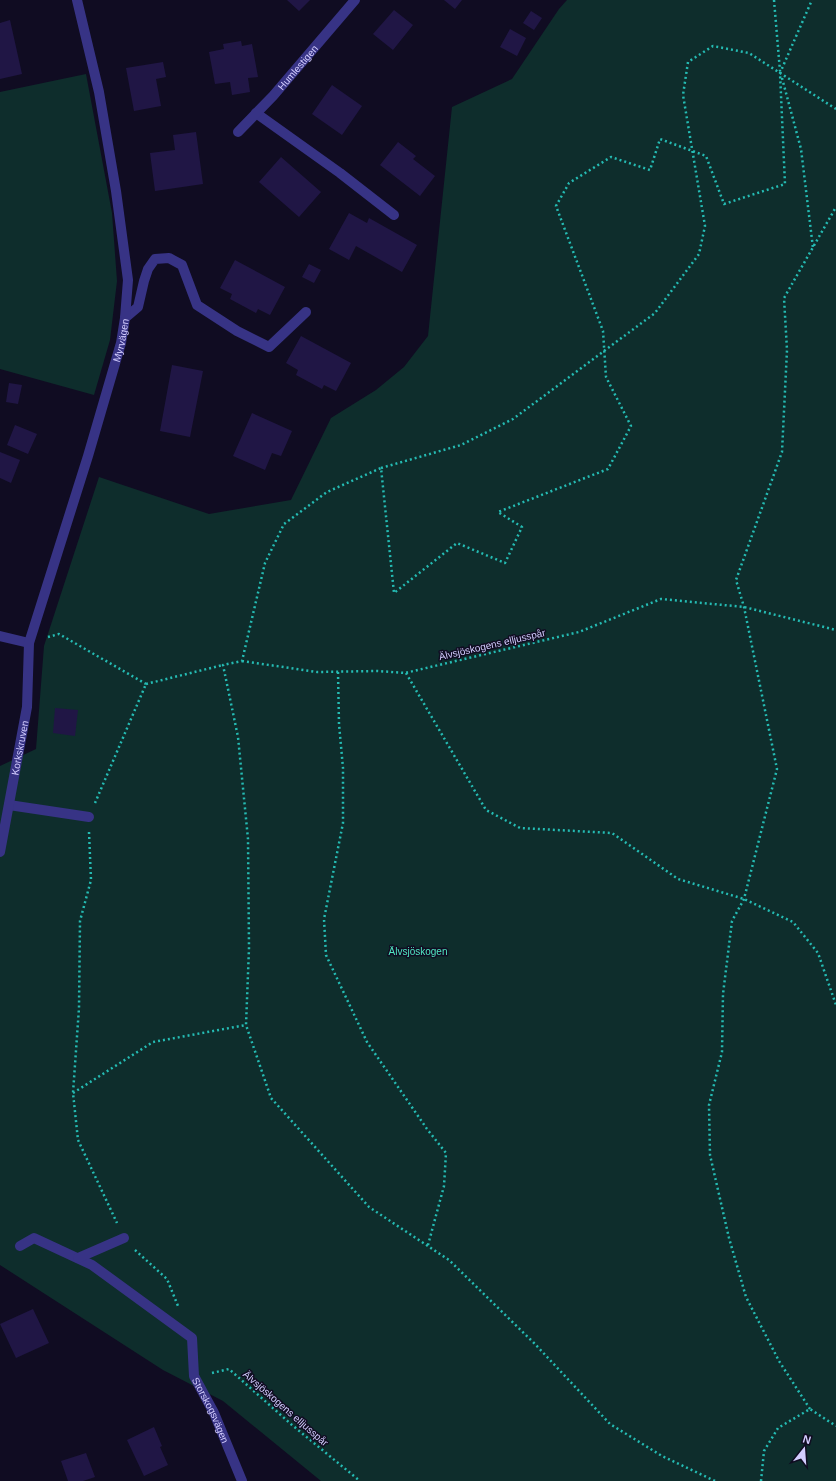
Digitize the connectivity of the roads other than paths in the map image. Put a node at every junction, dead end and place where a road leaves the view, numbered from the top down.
1 (77, 0) edge
2 (355, 0) edge
3 (256, 113) junction
4 (238, 132) dead end
5 (394, 215) dead end
6 (306, 312) dead end
7 (125, 318) junction
8 (0, 636) edge
9 (29, 643) junction
10 (9, 805) junction
11 (89, 817) road end
12 (0, 852) edge
13 (124, 1238) road end
14 (20, 1246) dead end
15 (78, 1258) junction
16 (242, 1481) edge

1 - 7 street, Myrvägen
2 - 3 street, Humlestigen
3 - 4 street, Humlestigen
3 - 5 street
6 - 7 street
7 - 9 street, Myrvägen
8 - 9 street
9 - 10 street, Korkskruven
10 - 11 street
10 - 12 street, Korkskruven
13 - 15 street
14 - 15 street
15 - 16 street, Storskogsvägen

